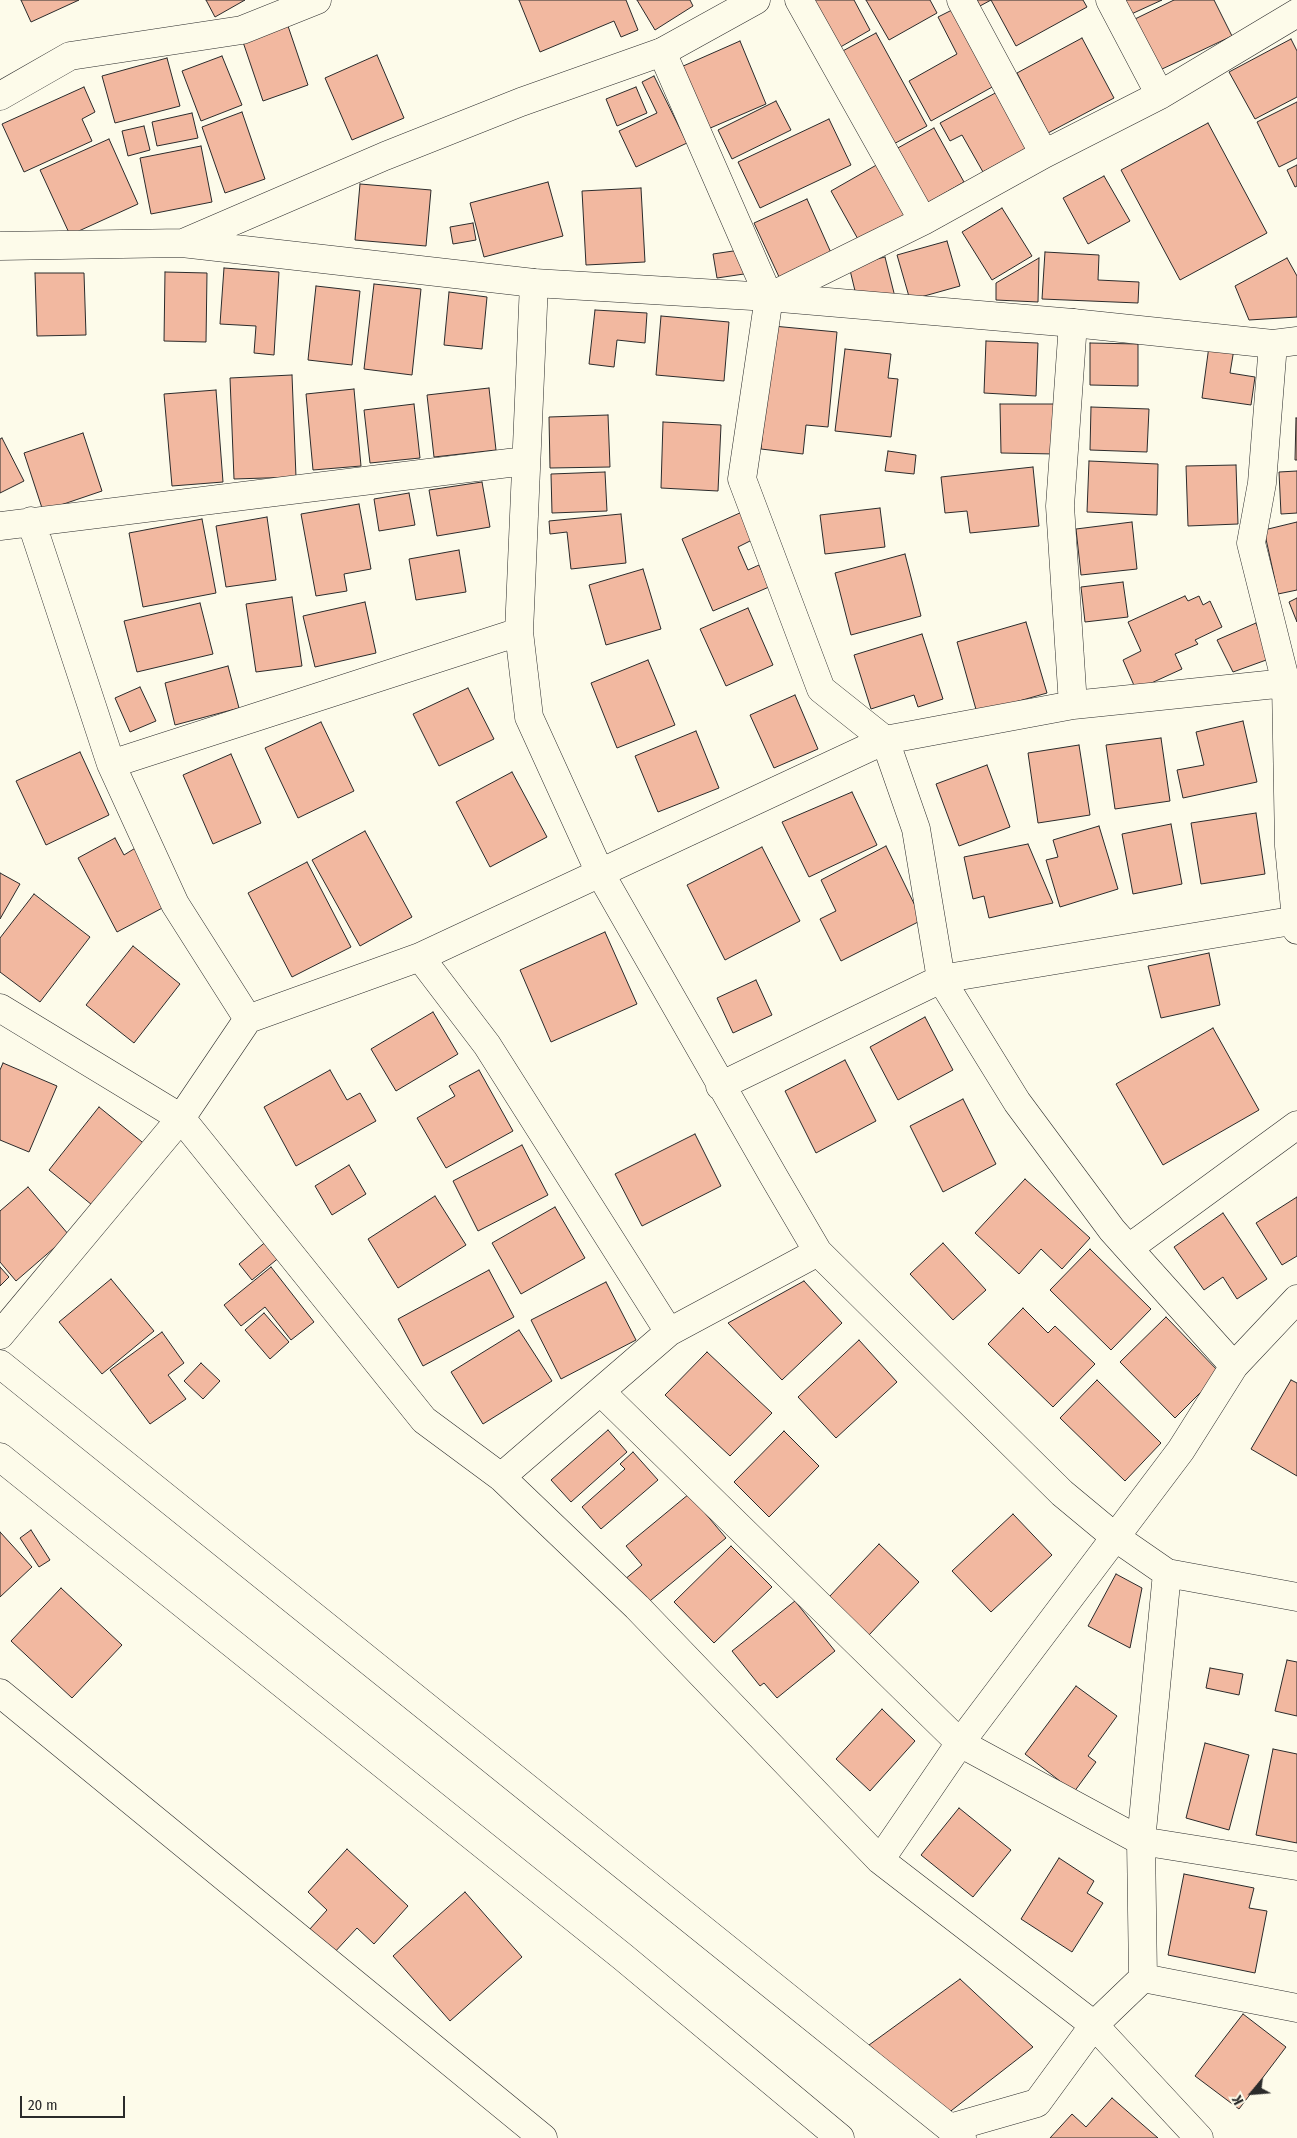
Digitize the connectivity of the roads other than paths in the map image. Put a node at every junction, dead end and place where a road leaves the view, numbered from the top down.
1 (317, 0) edge
2 (756, 0) edge
3 (799, 0) edge
4 (961, 0) edge
5 (1110, 0) edge
6 (1297, 13) edge
7 (662, 52) junction
8 (1160, 95) junction
9 (0, 96) edge
10 (1044, 154) junction
11 (923, 221) junction
12 (182, 243) junction
13 (0, 246) edge
14 (534, 283) junction
15 (770, 296) junction
16 (1073, 323) junction
17 (1285, 342) edge
18 (526, 461) junction
19 (31, 522) junction
20 (0, 526) edge
21 (519, 632) junction
22 (1286, 683) junction
23 (1073, 705) junction
24 (885, 740) junction
25 (111, 764) junction
26 (1293, 844) edge
27 (600, 872) junction
28 (1297, 923) edge
29 (420, 957) junction
30 (941, 979) junction
31 (0, 1008) edge
32 (248, 1019) junction
33 (720, 1086) junction
34 (181, 1118) junction
35 (1297, 1125) edge
36 (1129, 1248) junction
37 (818, 1252) junction
38 (1297, 1299) edge
39 (669, 1332) junction
40 (0, 1335) edge
41 (0, 1364) edge
42 (1234, 1366) junction
43 (601, 1392) junction
44 (0, 1457) edge
45 (501, 1477) junction
46 (1115, 1537) junction
47 (1167, 1573) junction
48 (1297, 1597) edge
49 (0, 1693) edge
50 (960, 1744) junction
51 (1141, 1842) junction
52 (880, 1860) junction
53 (1297, 1866) edge
54 (1143, 1978) junction
55 (1297, 2008) edge
56 (1094, 2025) junction
57 (956, 2133) edge
58 (543, 2138) edge
59 (840, 2138) edge
60 (1199, 2138) edge

1 - 9 street
2 - 7 street
3 - 11 street
4 - 10 street
5 - 8 street
6 - 8 street
7 - 12 street
7 - 15 street
8 - 10 street
10 - 11 street
11 - 15 street
12 - 13 street
12 - 14 street
14 - 15 street
14 - 18 street
15 - 16 street
15 - 24 street
16 - 17 street
16 - 23 street
17 - 22 street
18 - 19 street
18 - 21 street
19 - 20 street
19 - 25 street
21 - 25 street
21 - 27 street
22 - 23 street
22 - 26 street
23 - 24 street
24 - 27 street
24 - 30 street
25 - 32 street
26 - 28 street
27 - 29 street
27 - 33 street
28 - 30 street
29 - 32 street
29 - 39 street
30 - 33 street
30 - 36 street
31 - 34 street
32 - 34 street
33 - 37 street
34 - 40 street
34 - 45 street
35 - 36 street
36 - 42 street
37 - 39 street
37 - 46 street
38 - 42 street
39 - 43 street
41 - 57 street
42 - 46 street
43 - 45 street
43 - 50 street
44 - 59 street
45 - 52 street
46 - 47 street
46 - 50 street
47 - 48 street
47 - 51 street
49 - 58 street
50 - 51 street
50 - 52 street
51 - 53 street
51 - 54 street
52 - 56 street
54 - 55 street
54 - 56 street
56 - 57 street
56 - 60 street

